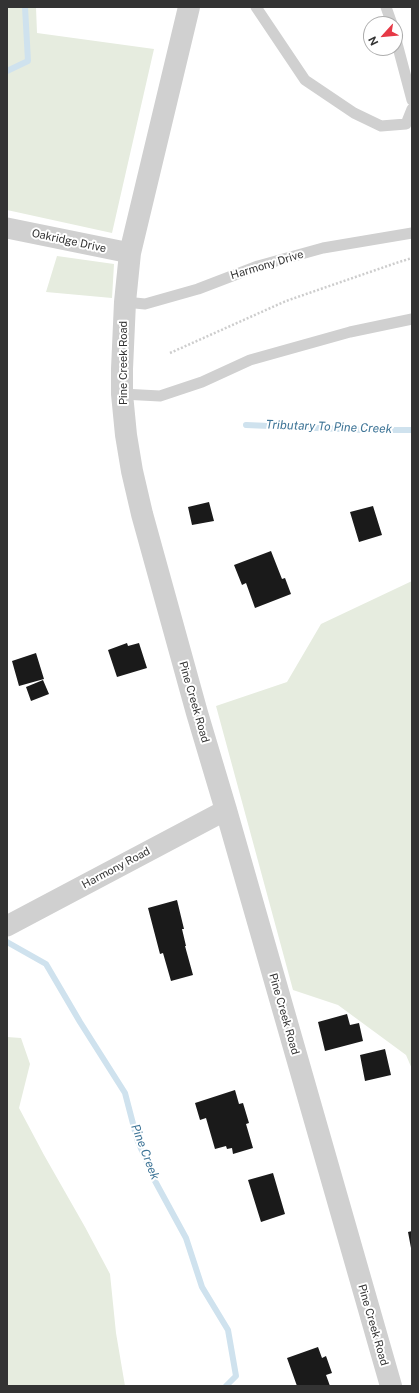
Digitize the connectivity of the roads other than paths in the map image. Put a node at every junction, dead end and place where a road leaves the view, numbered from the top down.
1 (189, 7) edge
2 (256, 7) edge
3 (400, 56) edge
4 (412, 100) edge
5 (412, 109) edge
6 (7, 228) edge
7 (412, 233) edge
8 (130, 253) junction
9 (125, 302) junction
10 (412, 319) edge
11 (122, 394) junction
12 (226, 810) junction
13 (7, 926) edge
14 (391, 1386) edge

1 - 8 street, Pine Creek Road
2 - 5 lane
3 - 4 lane
6 - 8 street, Oakridge Drive
7 - 9 lane, Harmony Drive
8 - 9 street, Pine Creek Road
9 - 11 street, Pine Creek Road
10 - 11 lane
11 - 12 street, Pine Creek Road
12 - 13 street, Harmony Road
12 - 14 street, Pine Creek Road

